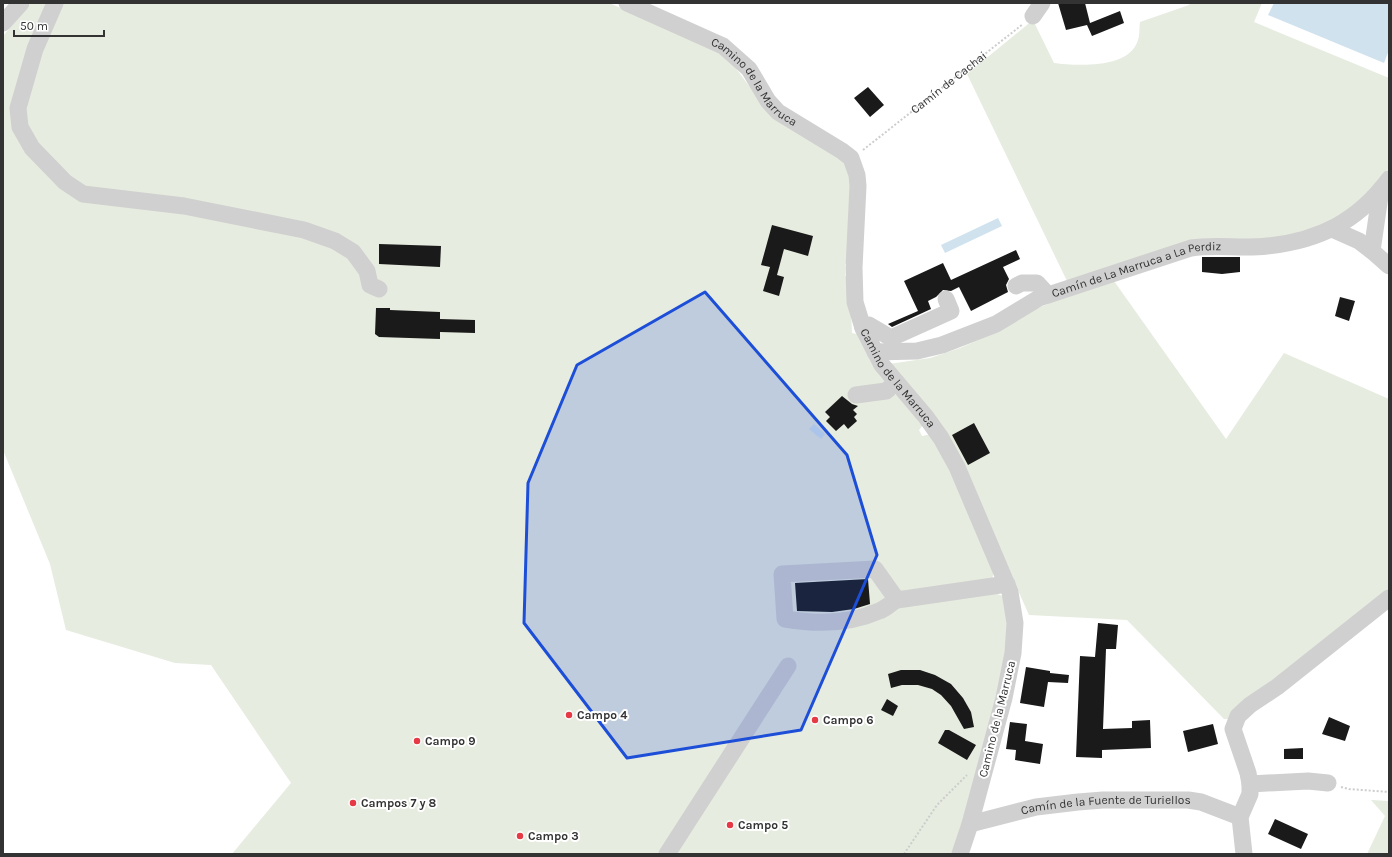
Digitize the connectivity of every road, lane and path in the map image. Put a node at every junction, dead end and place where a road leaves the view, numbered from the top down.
1 (21, 3) edge
2 (55, 3) edge
3 (627, 3) edge
4 (1038, 10) edge
5 (3, 22) edge
6 (851, 158) junction
7 (1385, 184) edge
8 (1332, 229) junction
9 (1372, 251) junction
10 (1389, 266) edge
11 (1016, 286) dead end
12 (379, 289) dead end
13 (1048, 295) junction
14 (946, 299) dead end
15 (863, 328) junction
16 (875, 352) junction
17 (896, 383) junction
18 (856, 395) dead end
19 (1007, 584) junction
20 (1389, 598) edge
21 (897, 600) junction
22 (788, 666) dead end
23 (967, 775) dead end
24 (1328, 783) joint
25 (1250, 784) junction
26 (1389, 792) edge
27 (1240, 817) junction
28 (970, 824) junction
29 (667, 854) edge
30 (904, 854) edge
31 (960, 854) edge
32 (1244, 854) edge

1 - 5 street
2 - 12 street
3 - 6 street, Camino de la Marruca
4 - 6 path, Camín de Cachai
6 - 15 street, Camino de la Marruca
7 - 8 street, Camín de La Marruca a La Perdiz
7 - 9 street
8 - 9 street
8 - 13 street, Camín de La Marruca a La Perdiz
9 - 10 street
11 - 13 street
13 - 16 street, Camín de La Marruca a La Perdiz
14 - 15 street
15 - 16 street, Camino de la Marruca
16 - 17 street, Camino de la Marruca
17 - 18 street
17 - 19 street, Camino de la Marruca
19 - 21 street
19 - 28 street, Camino de la Marruca
20 - 25 street
21 - 21 street
22 - 29 street
23 - 30 path
24 - 25 street
24 - 26 path
25 - 27 street
27 - 28 street, Camín de la Fuente de Turiellos
27 - 32 street
28 - 31 street, Camino de la Marruca

